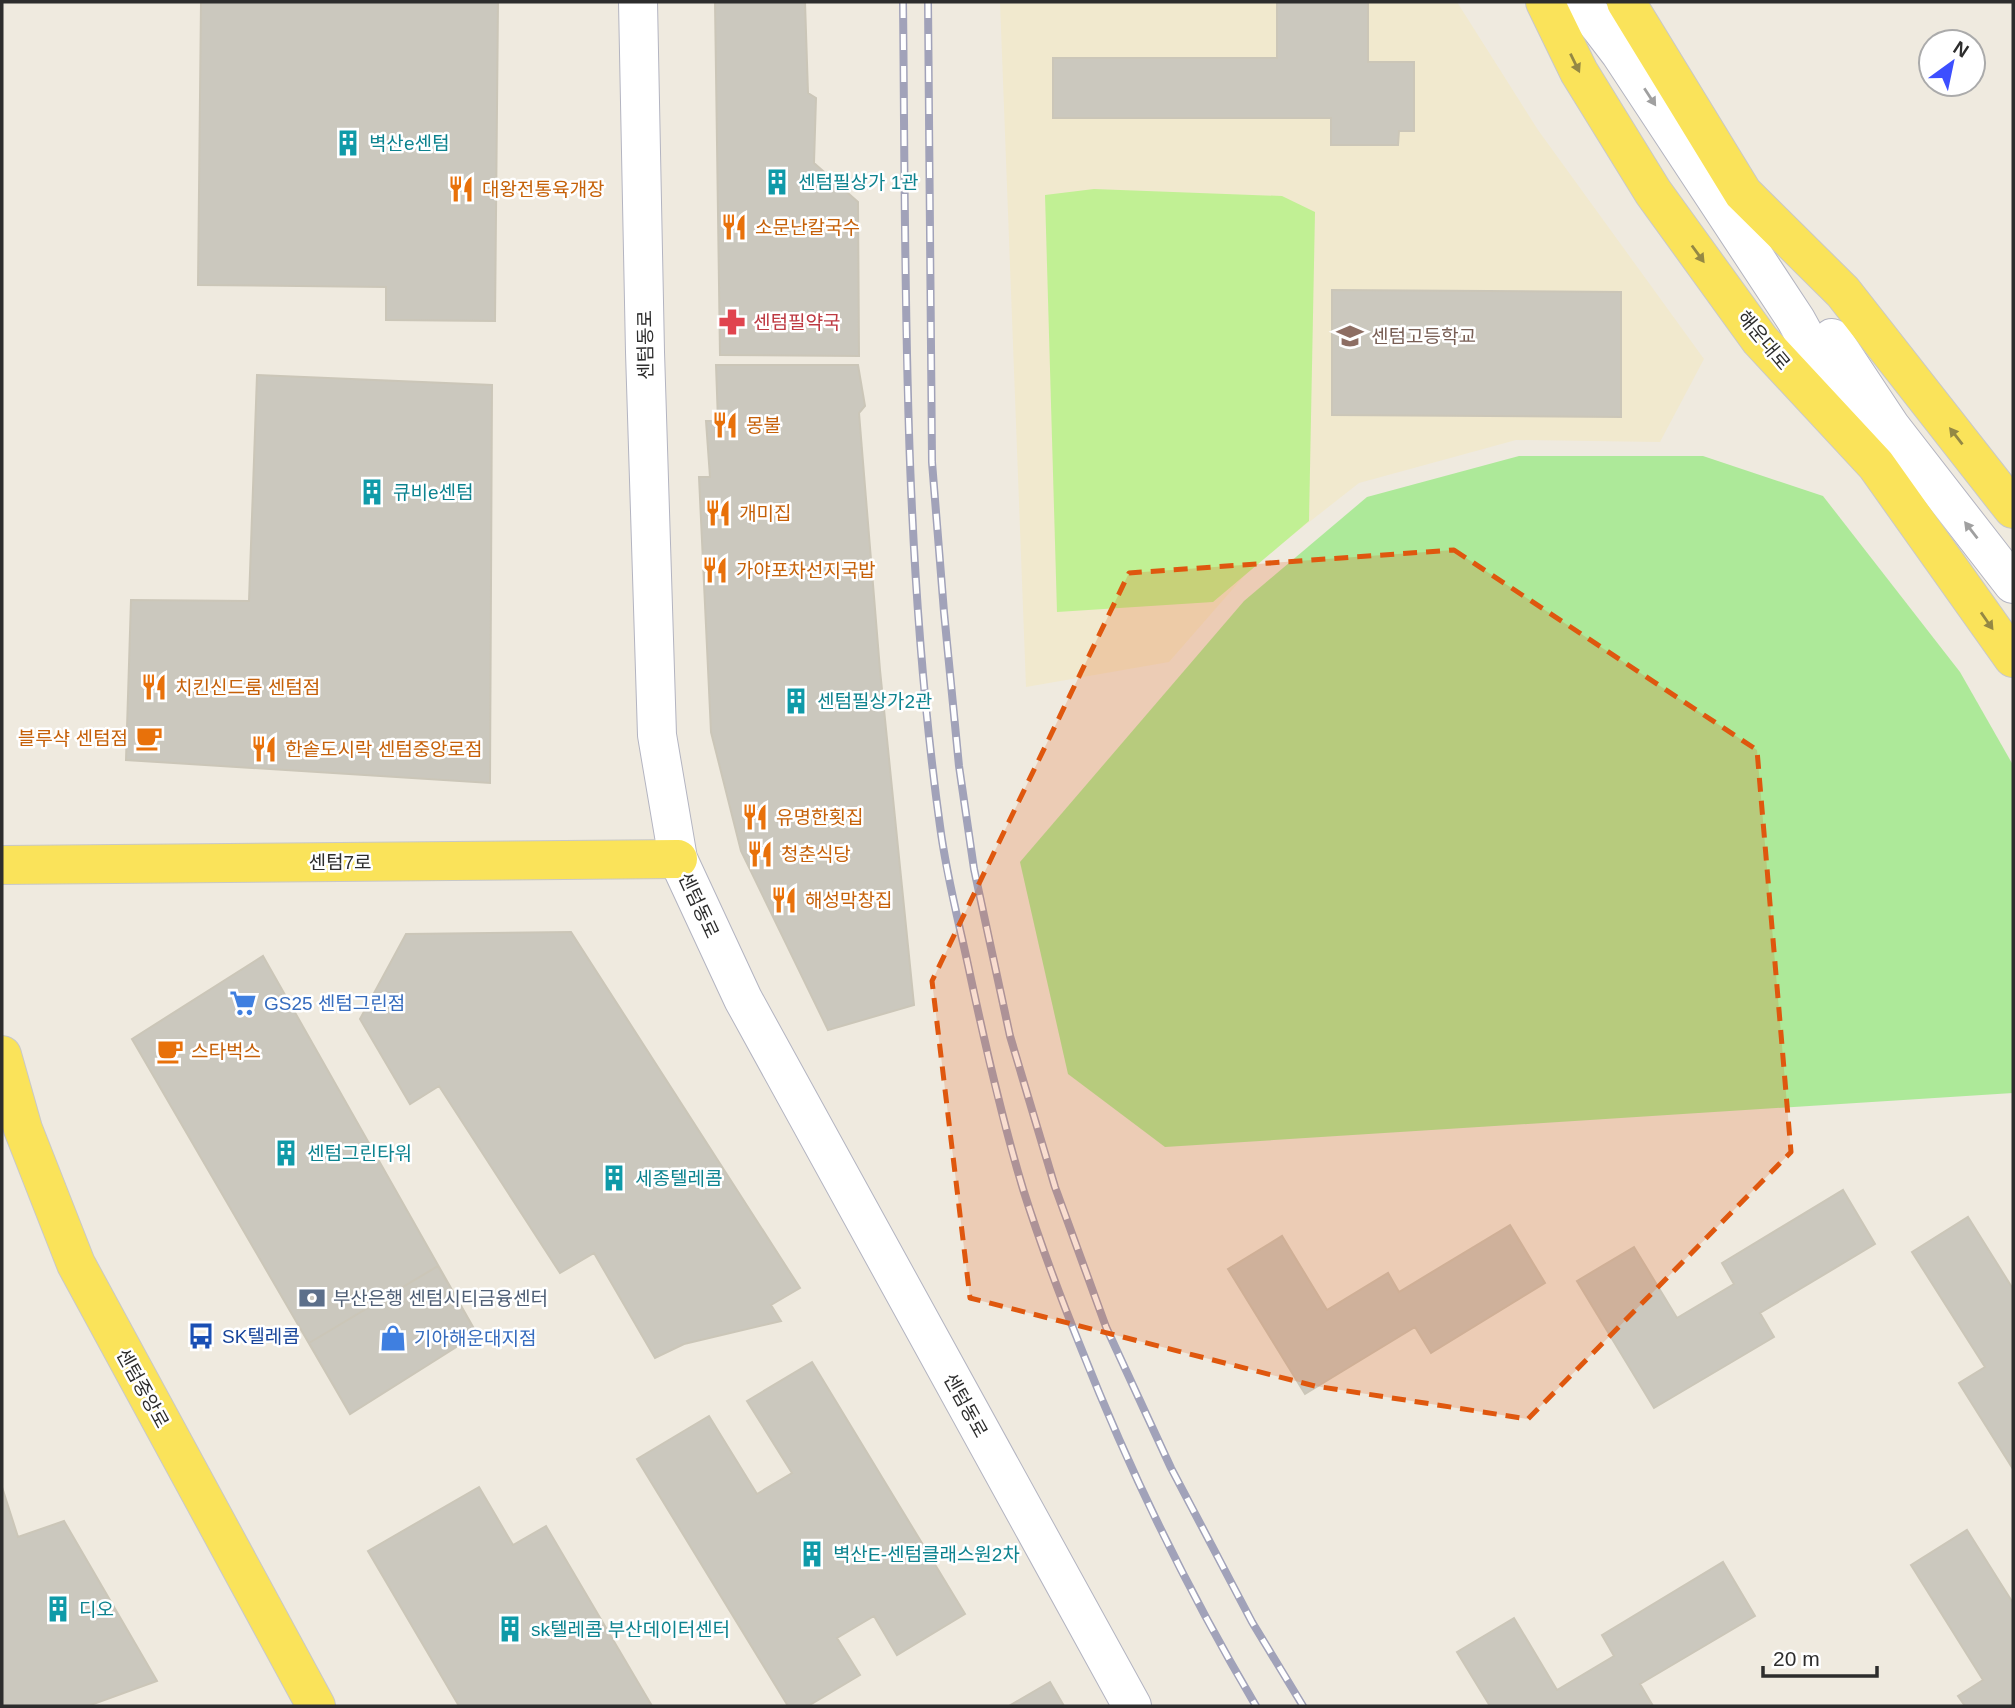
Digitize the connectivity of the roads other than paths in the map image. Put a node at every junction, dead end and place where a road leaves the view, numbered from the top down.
1 (638, 2) edge
2 (1545, 2) edge
3 (1581, 2) edge
4 (1626, 2) edge
5 (1743, 193) junction
6 (1876, 465) junction
7 (2013, 509) edge
8 (2013, 584) edge
9 (2013, 657) edge
10 (678, 859) junction
11 (2, 865) edge
12 (2, 1055) edge
13 (316, 1706) edge
14 (1132, 1706) edge

1 - 10 street, 센텀동로
2 -> 6 main road, 해운대로
3 -> 6 street
4 - 5 main road
7 -> 5 main road
8 -> 5 street
6 -> 9 main road, 해운대로
10 - 11 main road, 센텀7로
10 - 14 street, 센텀동로
12 - 13 main road, 센텀중앙로

